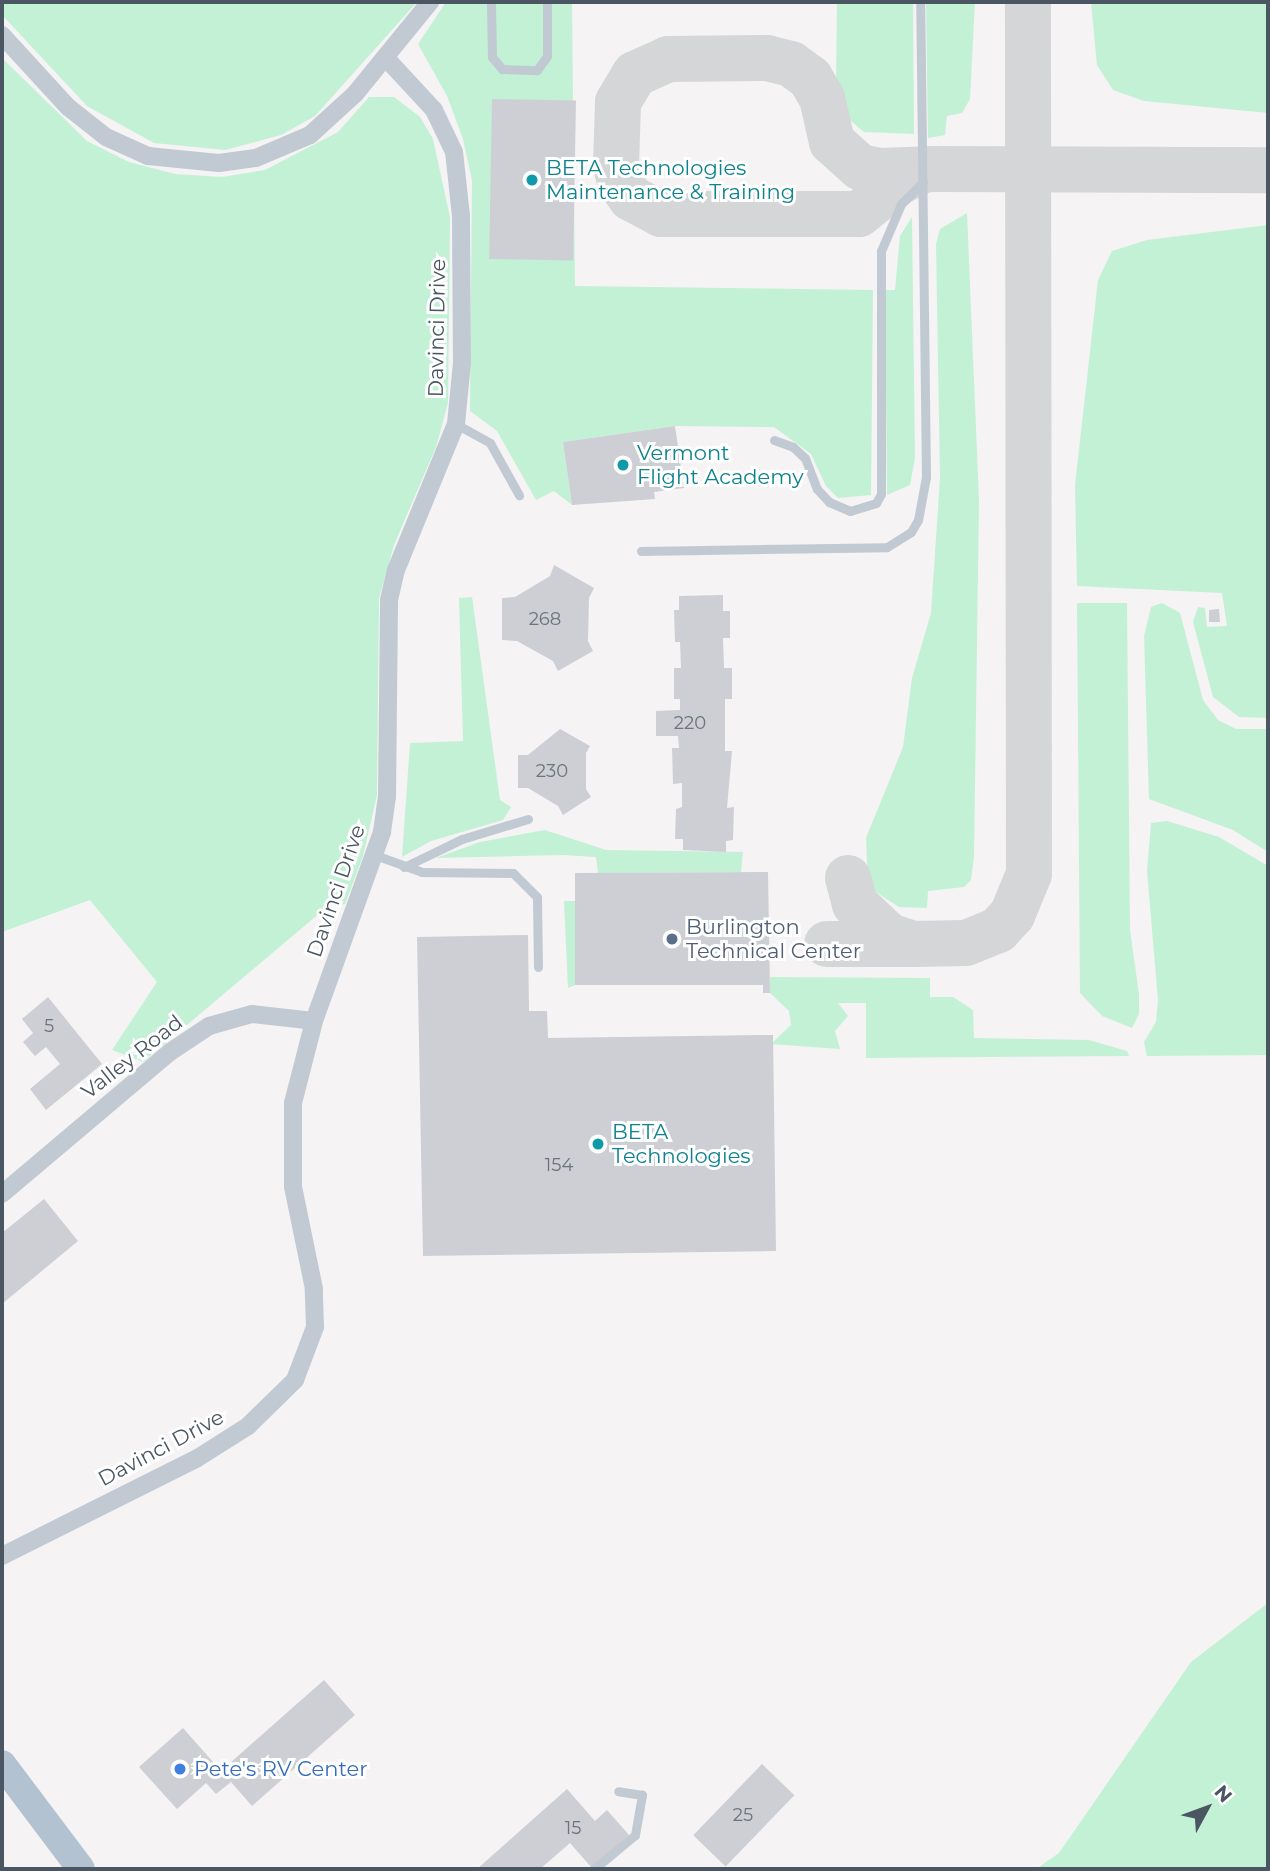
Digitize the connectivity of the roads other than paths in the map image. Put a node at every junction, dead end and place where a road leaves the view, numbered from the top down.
1 (430, 2) edge
2 (491, 2) edge
3 (547, 2) edge
4 (920, 2) edge
5 (2, 35) edge
6 (385, 57) junction
7 (923, 182) junction
8 (456, 424) junction
9 (774, 440) dead end
10 (519, 495) dead end
11 (641, 551) dead end
12 (528, 819) dead end
13 (375, 855) junction
14 (404, 867) junction
15 (538, 967) dead end
16 (314, 1021) junction
17 (2, 1194) edge
18 (2, 1556) edge
19 (2, 1764) edge
20 (618, 1791) dead end
21 (81, 1869) edge
22 (594, 1869) edge

1 - 6 street
2 - 3 lane
4 - 7 lane
5 - 6 street
6 - 8 street, Davinci Drive
7 - 9 lane
7 - 11 lane
8 - 10 lane
8 - 13 street, Davinci Drive
12 - 14 lane
13 - 14 lane
13 - 16 street, Davinci Drive
14 - 15 lane
16 - 17 street, Valley Road
16 - 18 street, Davinci Drive
19 - 21 main road
20 - 22 lane

